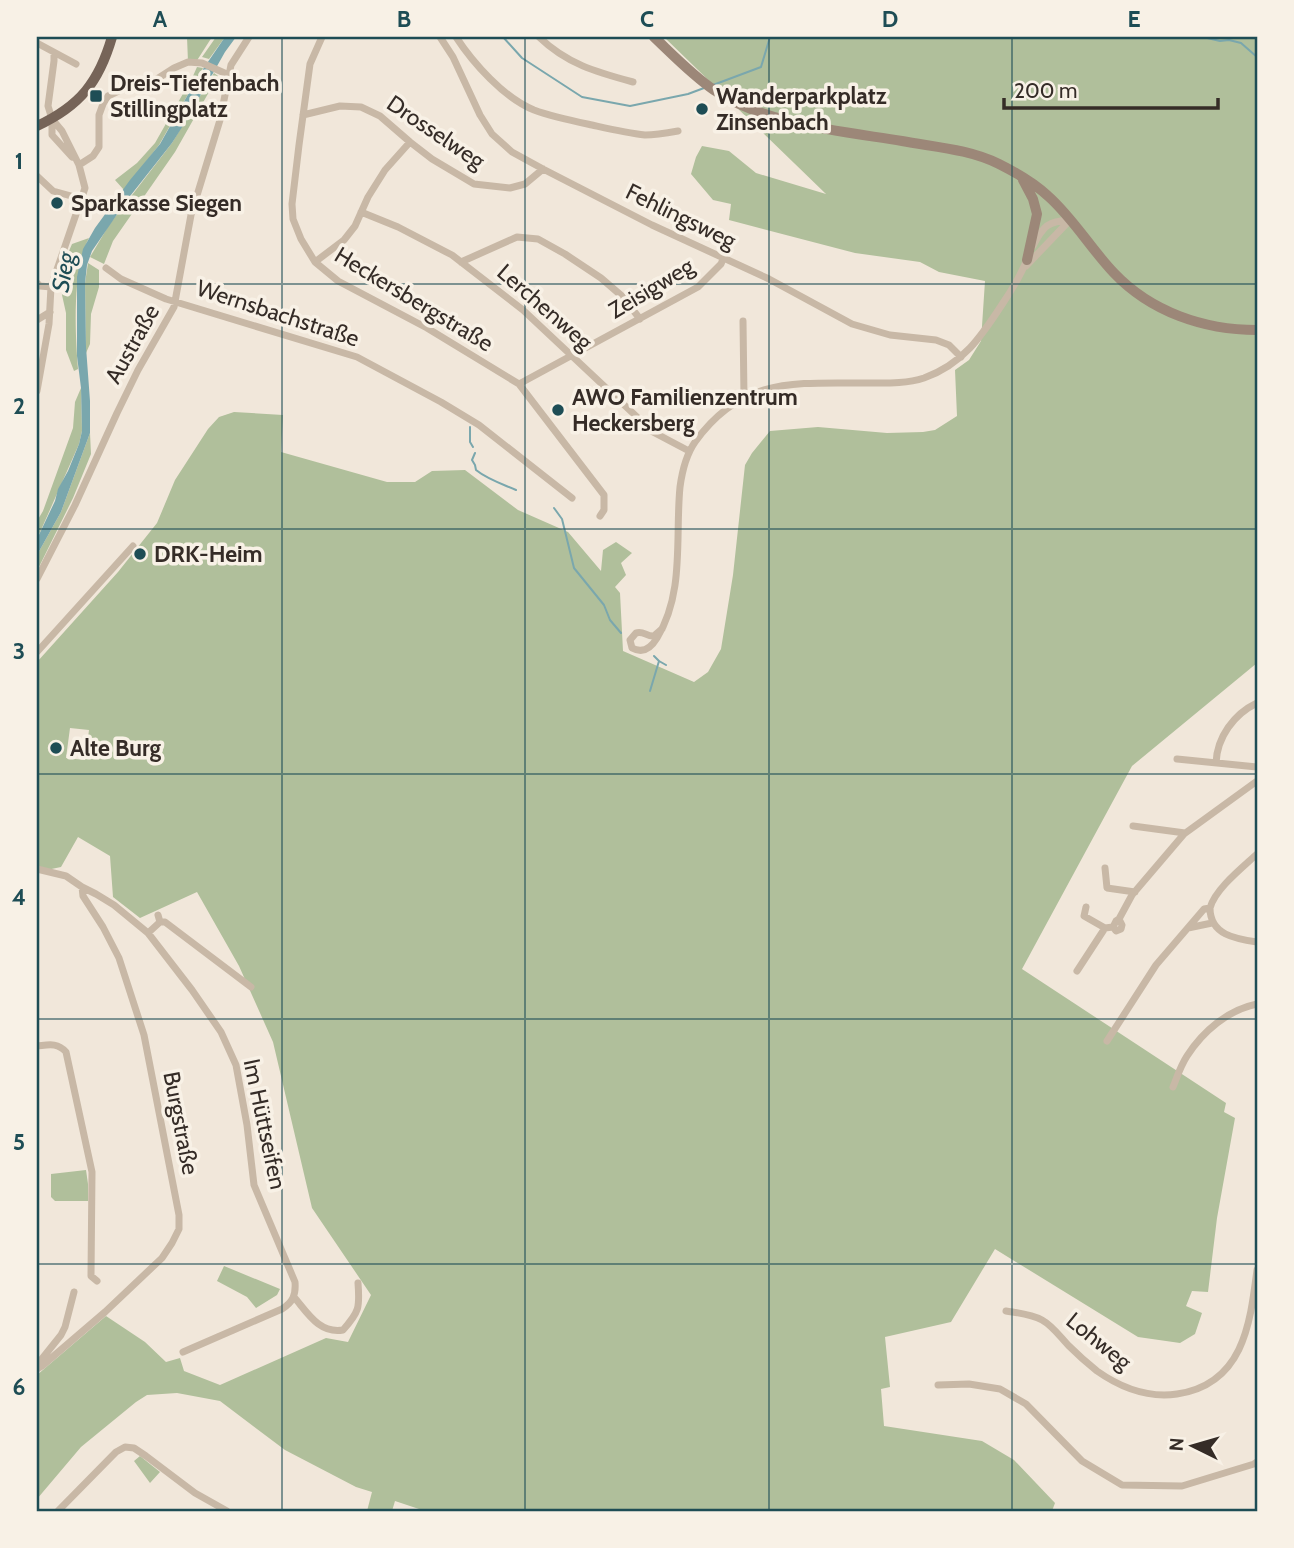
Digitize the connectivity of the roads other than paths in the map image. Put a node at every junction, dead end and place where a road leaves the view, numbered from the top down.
1 (112, 37) edge
2 (249, 37) edge
3 (322, 37) edge
4 (440, 37) edge
5 (456, 37) edge
6 (539, 37) edge
7 (654, 37) edge
8 (37, 43) edge
9 (54, 53) junction
10 (76, 64) dead end
11 (229, 75) junction
12 (633, 82) dead end
13 (303, 115) junction
14 (52, 119) junction
15 (37, 126) edge
16 (678, 131) dead end
17 (410, 142) junction
18 (79, 166) junction
19 (543, 169) junction
20 (1021, 176) junction
21 (39, 178) edge
22 (37, 187) edge
23 (82, 199) junction
24 (361, 212) junction
25 (1070, 220) junction
26 (723, 259) junction
27 (315, 262) junction
28 (461, 262) junction
29 (1025, 264) junction
30 (106, 268) dead end
31 (37, 283) edge
32 (51, 287) junction
33 (176, 300) junction
34 (50, 312) junction
35 (640, 319) junction
36 (37, 320) edge
37 (743, 321) dead end
38 (1257, 330) edge
39 (573, 356) junction
40 (961, 357) junction
41 (519, 384) junction
42 (37, 391) edge
43 (744, 397) junction
44 (689, 451) junction
45 (572, 498) dead end
46 (600, 516) dead end
47 (133, 546) dead end
48 (37, 579) edge
49 (662, 629) junction
50 (37, 652) edge
51 (1257, 703) edge
52 (1177, 759) dead end
53 (1216, 763) junction
54 (1257, 767) edge
55 (1257, 781) edge
56 (1133, 826) dead end
57 (1185, 833) junction
58 (1257, 854) edge
59 (1105, 868) dead end
60 (37, 869) edge
61 (82, 887) junction
62 (1135, 892) junction
63 (1086, 906) dead end
64 (1210, 908) junction
65 (1212, 923) junction
66 (1109, 927) junction
67 (1187, 928) junction
68 (148, 933) junction
69 (1257, 942) edge
70 (1077, 971) dead end
71 (251, 987) dead end
72 (1257, 1004) edge
73 (1107, 1041) dead end
74 (37, 1046) edge
75 (1173, 1087) dead end
76 (1257, 1270) edge
77 (97, 1280) dead end
78 (358, 1283) dead end
79 (74, 1292) dead end
80 (294, 1297) junction
81 (1006, 1311) dead end
82 (183, 1352) dead end
83 (37, 1367) edge
84 (938, 1385) dead end
85 (1257, 1462) edge
86 (58, 1511) edge
87 (227, 1511) edge

1 - 14 main road
2 - 11 street, Austraße
3 - 13 street, Heckersbergstraße
4 - 19 street, Fehlingsweg
5 - 16 street
6 - 12 street
7 - 20 street
8 - 9 street
9 - 10 street
9 - 14 street
11 - 18 street
11 - 33 street, Austraße
13 - 17 street, Drosselweg
13 - 27 street, Heckersbergstraße
14 - 15 main road
14 - 18 street
17 - 19 street, Drosselweg
17 - 24 street
18 - 23 street
19 - 26 street, Fehlingsweg
20 - 25 street
20 - 29 street
21 - 22 street
21 - 23 street
23 - 32 street
24 - 27 street
24 - 28 street, Lerchenweg
25 - 29 street
25 - 29 street
25 - 38 street
26 - 35 street, Zeisigweg
26 - 40 street, Fehlingsweg
27 - 41 street, Heckersbergstraße
28 - 35 street
28 - 39 street, Lerchenweg
29 - 40 street
30 - 33 street, Wernsbachstraße
31 - 32 street
32 - 34 street
33 - 45 street, Wernsbachstraße
33 - 48 street, Austraße
34 - 36 street
34 - 42 street
35 - 39 street, Zeisigweg
37 - 43 street
39 - 41 street, Zeisigweg
39 - 44 street, Lerchenweg
40 - 43 street
41 - 46 street, Heckersbergstraße
43 - 44 street
44 - 49 street
47 - 50 street
49 - 49 street
51 - 53 street
52 - 53 street
53 - 54 street
55 - 57 street
56 - 57 street
57 - 62 street
58 - 64 street
59 - 62 street
60 - 61 street
61 - 68 street, Im Hüttseifen
61 - 83 street, Burgstraße
62 - 66 street
63 - 66 street
64 - 65 street
64 - 67 street
65 - 67 street
65 - 69 street
66 - 70 street
67 - 73 street
68 - 71 street
68 - 80 street, Im Hüttseifen
72 - 75 street
74 - 77 street
76 - 81 street, Lohweg
78 - 80 street, Im Hüttseifen
79 - 83 street, Burgstraße
80 - 82 street
84 - 85 street
86 - 87 street

